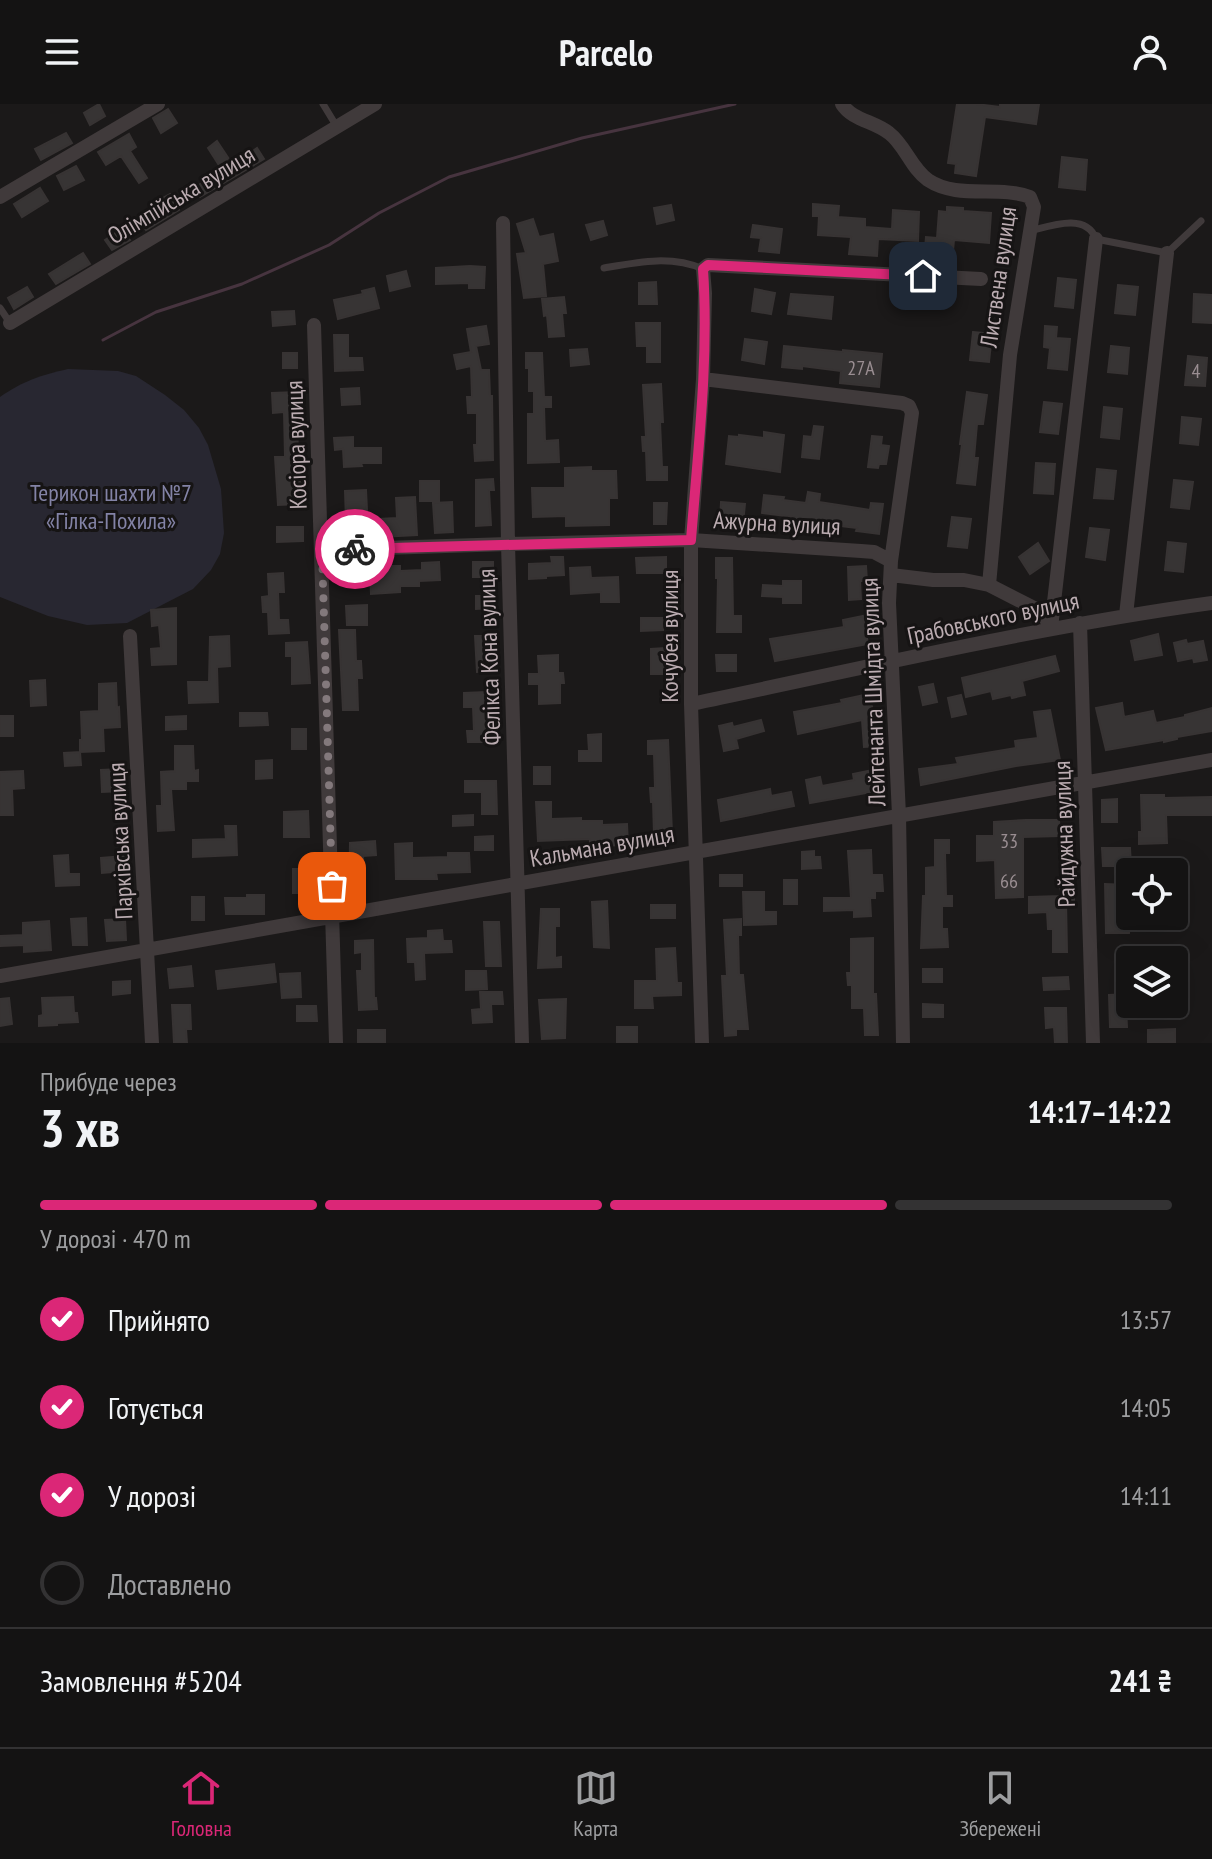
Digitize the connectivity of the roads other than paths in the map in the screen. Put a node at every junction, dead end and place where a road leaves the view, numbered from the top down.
1 (158, 104) edge
2 (323, 104) edge
3 (375, 104) edge
4 (842, 104) edge
5 (337, 127) junction
6 (0, 197) edge
7 (1201, 221) dead end
8 (503, 223) dead end
9 (1030, 231) junction
10 (1096, 239) junction
11 (1167, 253) junction
12 (604, 268) dead end
13 (703, 269) junction
14 (981, 279) dead end
15 (0, 308) edge
16 (10, 323) joint
17 (314, 325) dead end
18 (703, 379) junction
19 (691, 540) junction
20 (508, 544) junction
21 (322, 550) junction
22 (891, 568) junction
23 (989, 585) junction
24 (1212, 603) edge
25 (1126, 615) junction
26 (1080, 623) junction
27 (1051, 628) junction
28 (130, 636) dead end
29 (891, 662) junction
30 (691, 704) junction
31 (1212, 760) edge
32 (1084, 782) junction
33 (899, 815) junction
34 (696, 851) junction
35 (517, 884) junction
36 (333, 917) junction
37 (148, 950) junction
38 (0, 976) edge
39 (152, 1043) edge
40 (336, 1043) edge
41 (522, 1043) edge
42 (702, 1043) edge
43 (903, 1043) edge
44 (1093, 1043) edge

1 - 6 street
2 - 5 lane
3 - 5 street, Олімпійська вулиця
4 - 9 street, Листвена вулиця
5 - 16 street, Олімпійська вулиця
7 - 11 lane
8 - 20 street, Фелікса Кона вулиця
9 - 10 lane
9 - 23 street, Листвена вулиця
10 - 11 lane
10 - 27 street
11 - 25 street
12 - 13 lane
13 - 14 street
13 - 18 street, Кочубея вулиця
15 - 16 lane
17 - 21 street, Косіора вулиця
18 - 19 street, Кочубея вулиця
18 - 22 street, Лейтенанта Шмідта вулиця
19 - 20 street, Ажурна вулиця
19 - 22 street, Ажурна вулиця
19 - 30 street, Кочубея вулиця
20 - 21 street, Ажурна вулиця
20 - 35 street, Фелікса Кона вулиця
21 - 36 street, Косіора вулиця
22 - 23 street, Ажурна вулиця
22 - 29 street, Лейтенанта Шмідта вулиця
23 - 27 street, Ажурна вулиця
24 - 25 street, Грабовського вулиця
25 - 26 street, Грабовського вулиця
26 - 27 street, Грабовського вулиця
26 - 32 street, Райдужна вулиця
27 - 29 street, Грабовського вулиця
28 - 37 street, Парківська вулиця
29 - 30 street, Грабовського вулиця
29 - 33 street, Лейтенанта Шмідта вулиця
30 - 34 street, Кочубея вулиця
31 - 32 street, Кальмана вулиця
32 - 33 street, Кальмана вулиця
32 - 44 street, Райдужна вулиця
33 - 34 street, Кальмана вулиця
33 - 43 street, Лейтенанта Шмідта вулиця
34 - 35 street, Кальмана вулиця
34 - 42 street, Кочубея вулиця
35 - 36 street, Кальмана вулиця
35 - 41 street, Фелікса Кона вулиця
36 - 37 street, Кальмана вулиця
36 - 40 street, Косіора вулиця
37 - 38 street, Кальмана вулиця
37 - 39 street, Парківська вулиця

